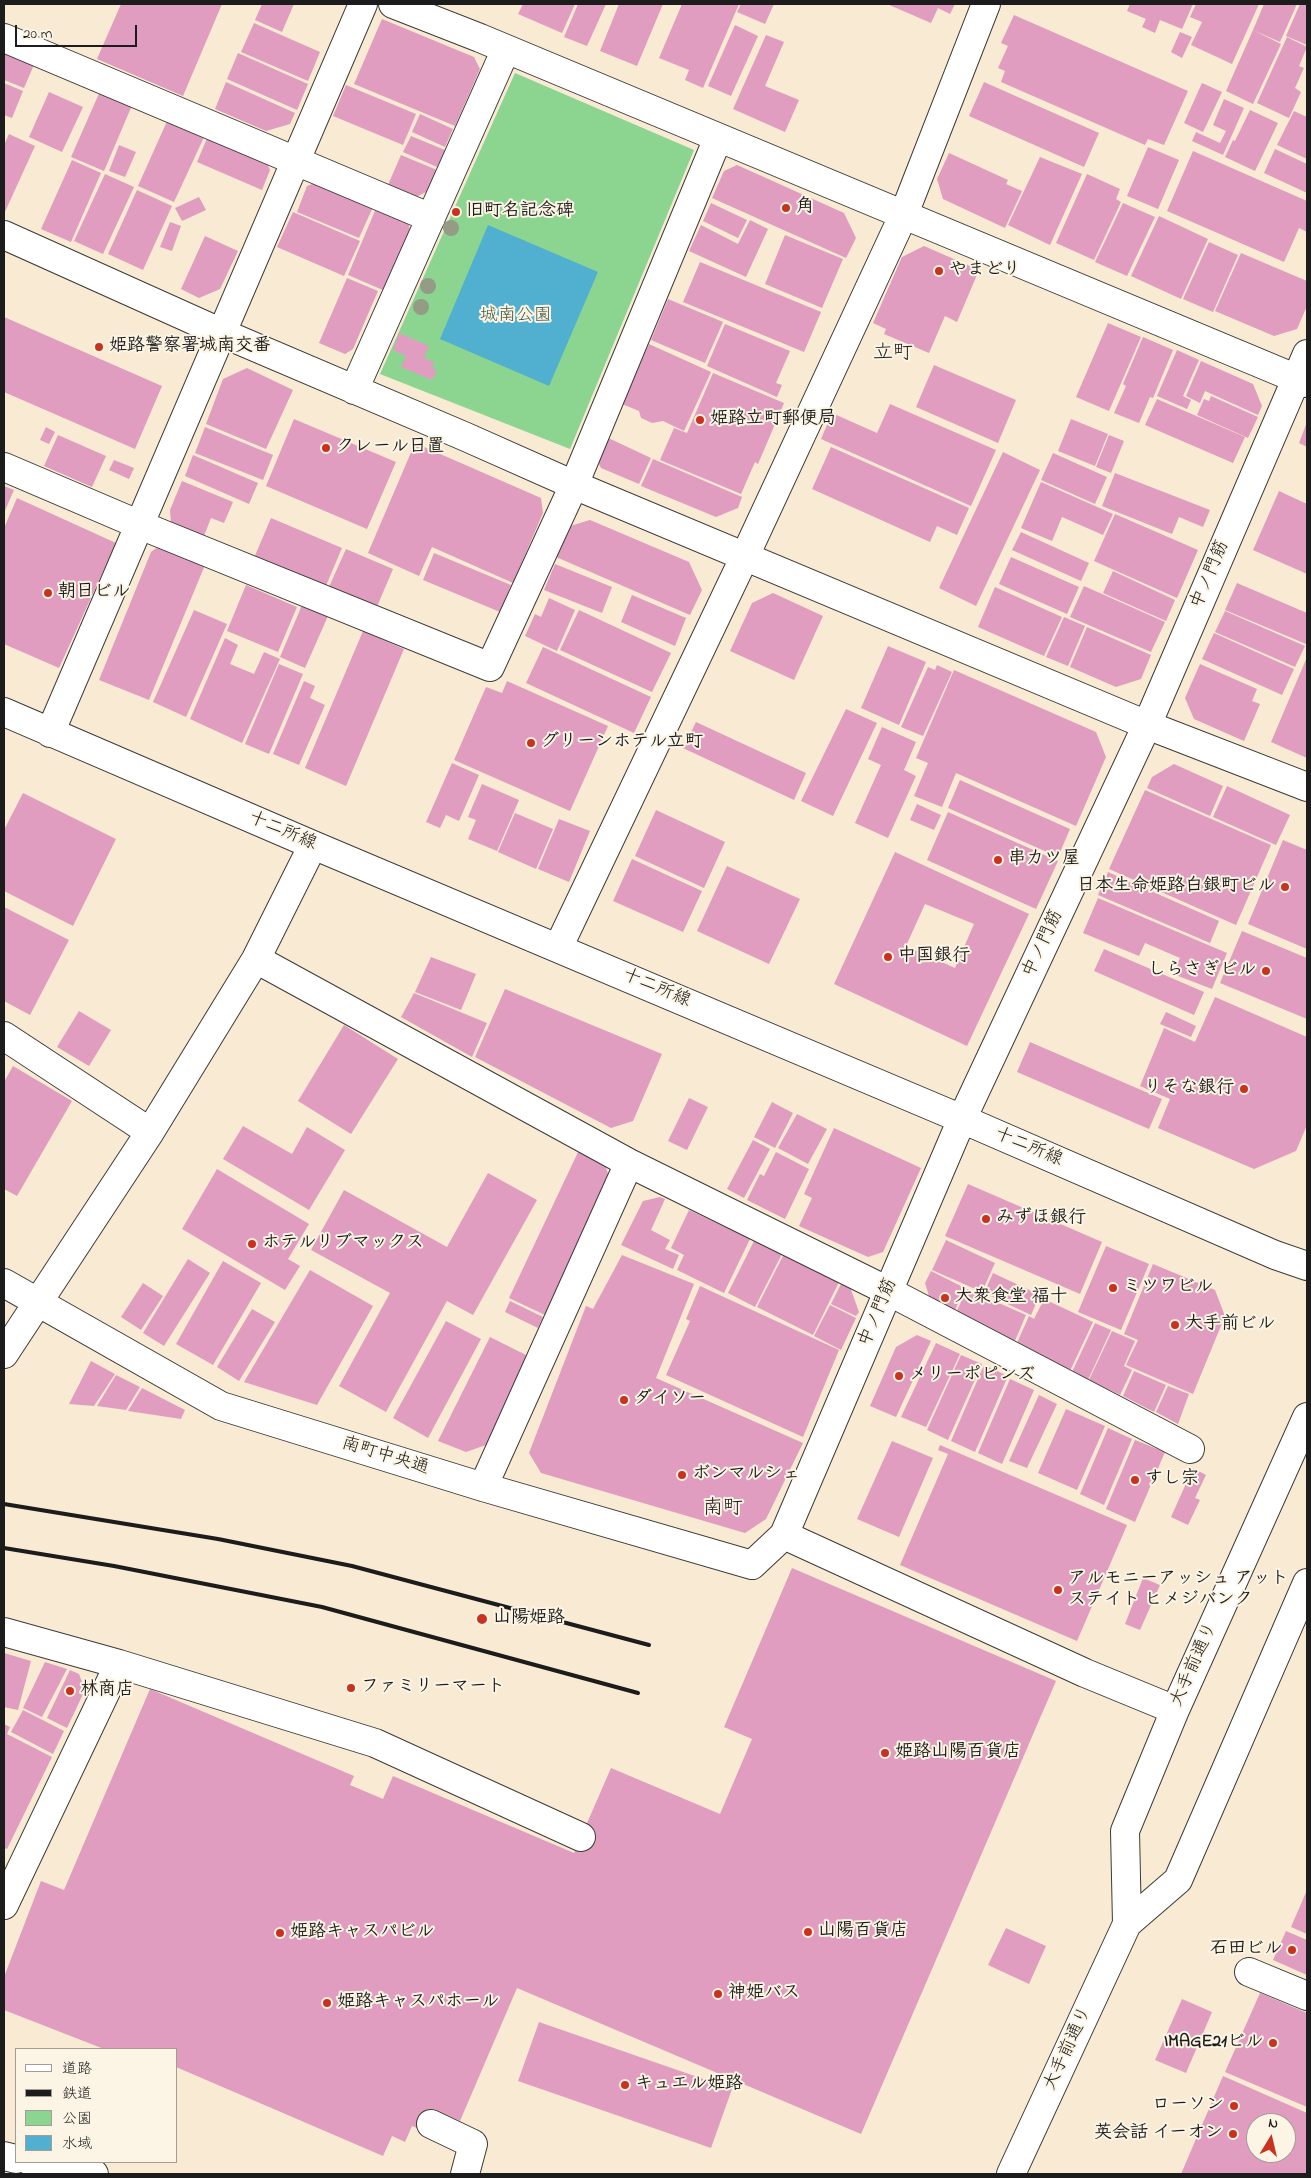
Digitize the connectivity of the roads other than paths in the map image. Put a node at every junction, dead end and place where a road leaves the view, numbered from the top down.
1 (363, 4) edge
2 (393, 4) edge
3 (986, 4) edge
4 (4, 38) edge
5 (506, 49) junction
6 (718, 138) junction
7 (296, 161) junction
8 (904, 214) junction
9 (431, 218) junction
10 (4, 235) edge
11 (222, 333) junction
12 (1307, 354) edge
13 (1302, 381) edge
14 (354, 390) junction
15 (4, 466) edge
16 (574, 485) junction
17 (140, 526) junction
18 (745, 556) junction
19 (4, 712) edge
20 (1147, 725) junction
21 (50, 733) junction
22 (1307, 787) edge
23 (313, 845) junction
24 (558, 948) junction
25 (256, 959) junction
26 (4, 1036) edge
27 (962, 1119) junction
28 (150, 1132) junction
29 (630, 1162) junction
30 (1307, 1266) edge
31 (4, 1283) edge
32 (888, 1291) junction
33 (38, 1301) junction
34 (4, 1354) edge
35 (1307, 1417) edge
36 (1190, 1450) dead end
37 (483, 1487) junction
38 (784, 1535) junction
39 (1307, 1583) edge
40 (4, 1632) edge
41 (118, 1664) junction
42 (1175, 1710) junction
43 (581, 1837) dead end
44 (4, 1904) edge
45 (1128, 1924) junction
46 (1249, 1972) dead end
47 (1307, 1996) edge
48 (431, 2124) dead end
49 (35, 2163) edge
50 (68, 2172) edge
51 (94, 2174) edge
52 (466, 2174) edge
53 (1011, 2174) edge

1 - 7 street
2 - 5 street
3 - 8 street
4 - 7 street
5 - 6 street
5 - 9 street
6 - 8 street
6 - 16 street
7 - 9 street
7 - 11 street
8 - 13 street
8 - 18 street
9 - 14 street
10 - 11 street
11 - 14 street
11 - 17 street
12 - 13 street, 中ノ門筋
13 - 20 street, 中ノ門筋
14 - 16 street
15 - 17 street
16 - 17 street
16 - 18 street
17 - 21 street
18 - 20 street
18 - 24 street
19 - 21 street, 十二所線
20 - 22 street
20 - 27 street, 中ノ門筋
21 - 23 street, 十二所線
23 - 24 street, 十二所線
23 - 25 street
24 - 27 street, 十二所線
25 - 28 street
25 - 29 street
26 - 28 street
27 - 30 street, 十二所線
27 - 32 street, 中ノ門筋
28 - 33 street
29 - 32 street
29 - 37 street
31 - 33 street, 南町中央通
32 - 36 street
32 - 38 street, 中ノ門筋
33 - 34 street
33 - 37 street, 南町中央通
35 - 42 street, 大手前通り
37 - 38 street, 南町中央通
38 - 42 street
39 - 45 street, 大手前通り
40 - 41 street
41 - 43 street
41 - 44 street
42 - 45 street, 大手前通り
45 - 53 street, 大手前通り
46 - 47 street
48 - 52 street
49 - 50 street
50 - 51 street

